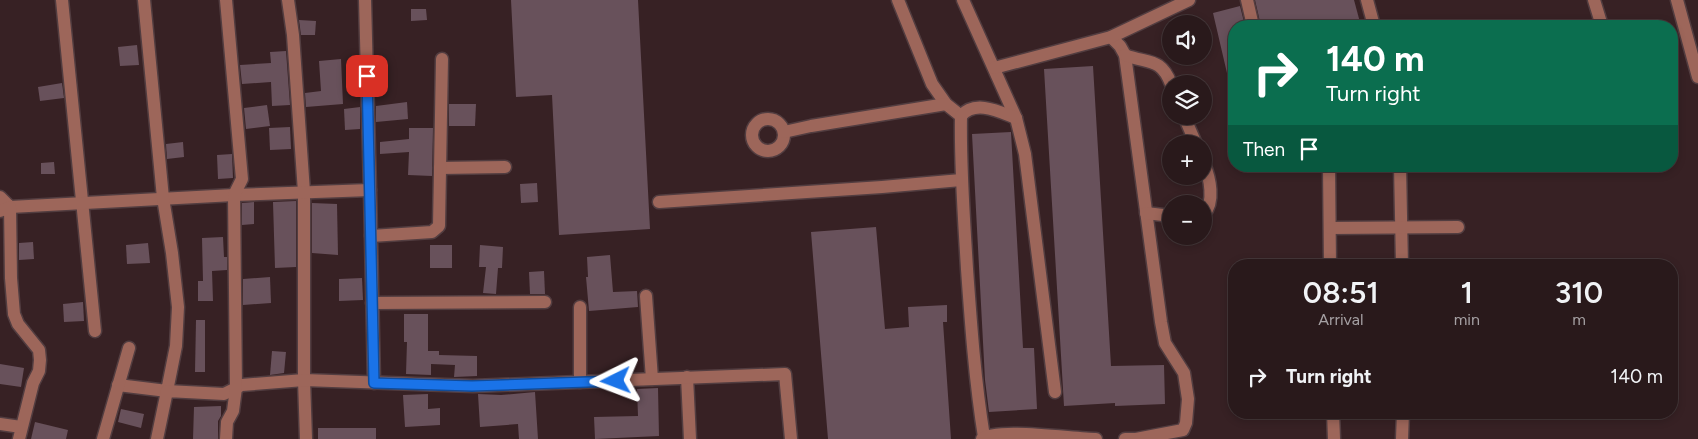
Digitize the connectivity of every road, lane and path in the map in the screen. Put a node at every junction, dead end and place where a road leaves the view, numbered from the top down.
1 (62, 0) edge
2 (144, 0) edge
3 (226, 0) edge
4 (288, 0) edge
5 (364, 0) edge
6 (898, 0) edge
7 (963, 0) edge
8 (1189, 0) edge
9 (1246, 0) edge
10 (1367, 0) edge
11 (1594, 0) edge
12 (1677, 0) edge
13 (1251, 20) edge
14 (1372, 20) edge
15 (1600, 20) edge
16 (1111, 37) junction
17 (1125, 55) junction
18 (442, 59) dead end
19 (994, 68) junction
20 (1168, 75) edge
21 (1698, 77) edge
22 (946, 104) junction
23 (961, 116) junction
24 (1016, 118) junction
25 (784, 132) dead end
26 (505, 167) dead end
27 (440, 168) junction
28 (1329, 172) edge
29 (1400, 172) edge
30 (961, 180) junction
31 (370, 190) junction
32 (304, 192) junction
33 (234, 195) junction
34 (0, 197) edge
35 (163, 198) junction
36 (660, 202) dead end
37 (83, 204) junction
38 (5, 209) edge
39 (1146, 213) junction
40 (1162, 215) edge
41 (1401, 227) junction
42 (1458, 227) dead end
43 (1330, 228) junction
44 (371, 236) junction
45 (1330, 259) edge
46 (1402, 259) edge
47 (6, 280) edge
48 (646, 296) dead end
49 (545, 302) dead end
50 (372, 303) junction
51 (580, 307) dead end
52 (95, 331) dead end
53 (129, 348) dead end
54 (687, 377) junction
55 (652, 379) junction
56 (304, 380) junction
57 (580, 382) junction
58 (374, 383) junction
59 (118, 385) junction
60 (236, 388) junction
61 (167, 392) junction
62 (1055, 392) dead end
63 (1333, 419) edge
64 (1403, 419) edge
65 (0, 424) edge
66 (20, 433) edge
67 (983, 438) edge
68 (103, 439) edge
69 (157, 439) edge
70 (226, 439) edge
71 (306, 439) edge
72 (690, 439) edge
73 (791, 439) edge
74 (1096, 439) edge
75 (1125, 439) edge
76 (1334, 439) edge
77 (1402, 439) edge

1 - 37 street
2 - 35 street
3 - 33 street
4 - 32 street
5 - 31 street
6 - 22 street
7 - 19 street
8 - 16 street
9 - 13 street
10 - 14 street
11 - 15 street
12 - 21 street
16 - 17 street
16 - 19 street
17 - 20 street
17 - 39 street
18 - 27 street
19 - 24 street
22 - 23 street
22 - 25 street
23 - 24 street
23 - 30 street
24 - 62 street
26 - 27 street
27 - 44 street
28 - 43 street
29 - 41 street
30 - 36 street
30 - 67 street
31 - 32 street
31 - 44 street
32 - 33 street
32 - 56 street
33 - 35 street
33 - 60 street
34 - 38 street
35 - 37 street
35 - 61 street
37 - 38 street
37 - 52 street
38 - 47 street
39 - 40 street
39 - 75 street
41 - 42 street
41 - 43 street
41 - 46 street
43 - 45 street
44 - 50 street
47 - 66 street
48 - 55 street
49 - 50 street
50 - 58 street
51 - 57 street
53 - 59 street
54 - 55 street
54 - 72 street
54 - 73 street
55 - 57 street
56 - 58 street
56 - 60 street
56 - 71 street
57 - 58 street
59 - 61 street
59 - 68 street
60 - 61 street
60 - 70 street
61 - 69 street
63 - 76 street
64 - 77 street
65 - 66 street
67 - 74 street

